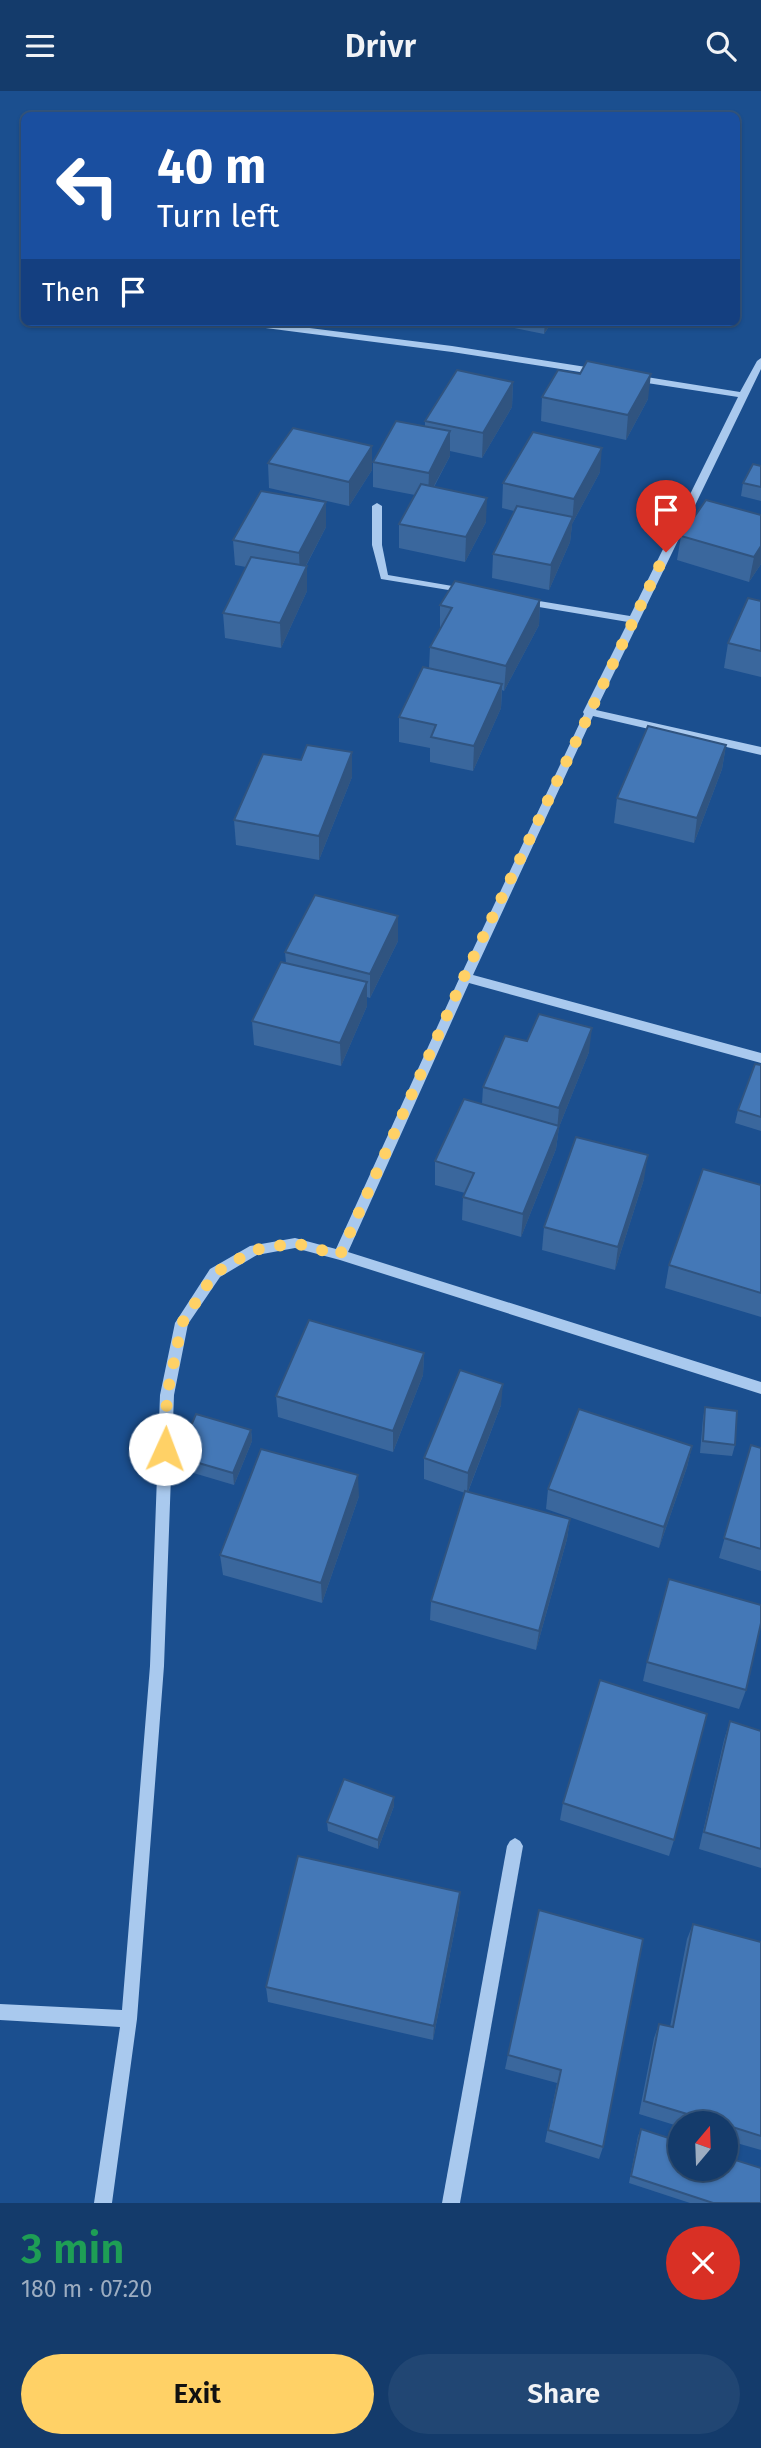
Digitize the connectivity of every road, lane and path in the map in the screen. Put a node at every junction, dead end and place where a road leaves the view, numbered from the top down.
1 (273, 326) edge
2 (761, 361) edge
3 (611, 374) edge
4 (624, 376) edge
5 (743, 395) junction
6 (377, 506) dead end
7 (475, 593) edge
8 (515, 600) edge
9 (633, 620) junction
10 (588, 712) junction
11 (761, 751) edge
12 (464, 977) junction
13 (761, 1058) edge
14 (340, 1255) junction
15 (761, 1388) edge
16 (516, 1846) dead end
17 (0, 2012) edge
18 (67, 2015) joint
19 (130, 2019) junction
20 (103, 2203) edge
21 (451, 2203) edge

1 - 3 street
2 - 5 street
4 - 5 street
5 - 9 street
6 - 7 street
8 - 9 street
9 - 10 street
10 - 11 street
10 - 12 street
12 - 13 street
12 - 14 street
14 - 15 street
14 - 19 street
16 - 21 street
17 - 18 street
18 - 19 street
19 - 20 street

